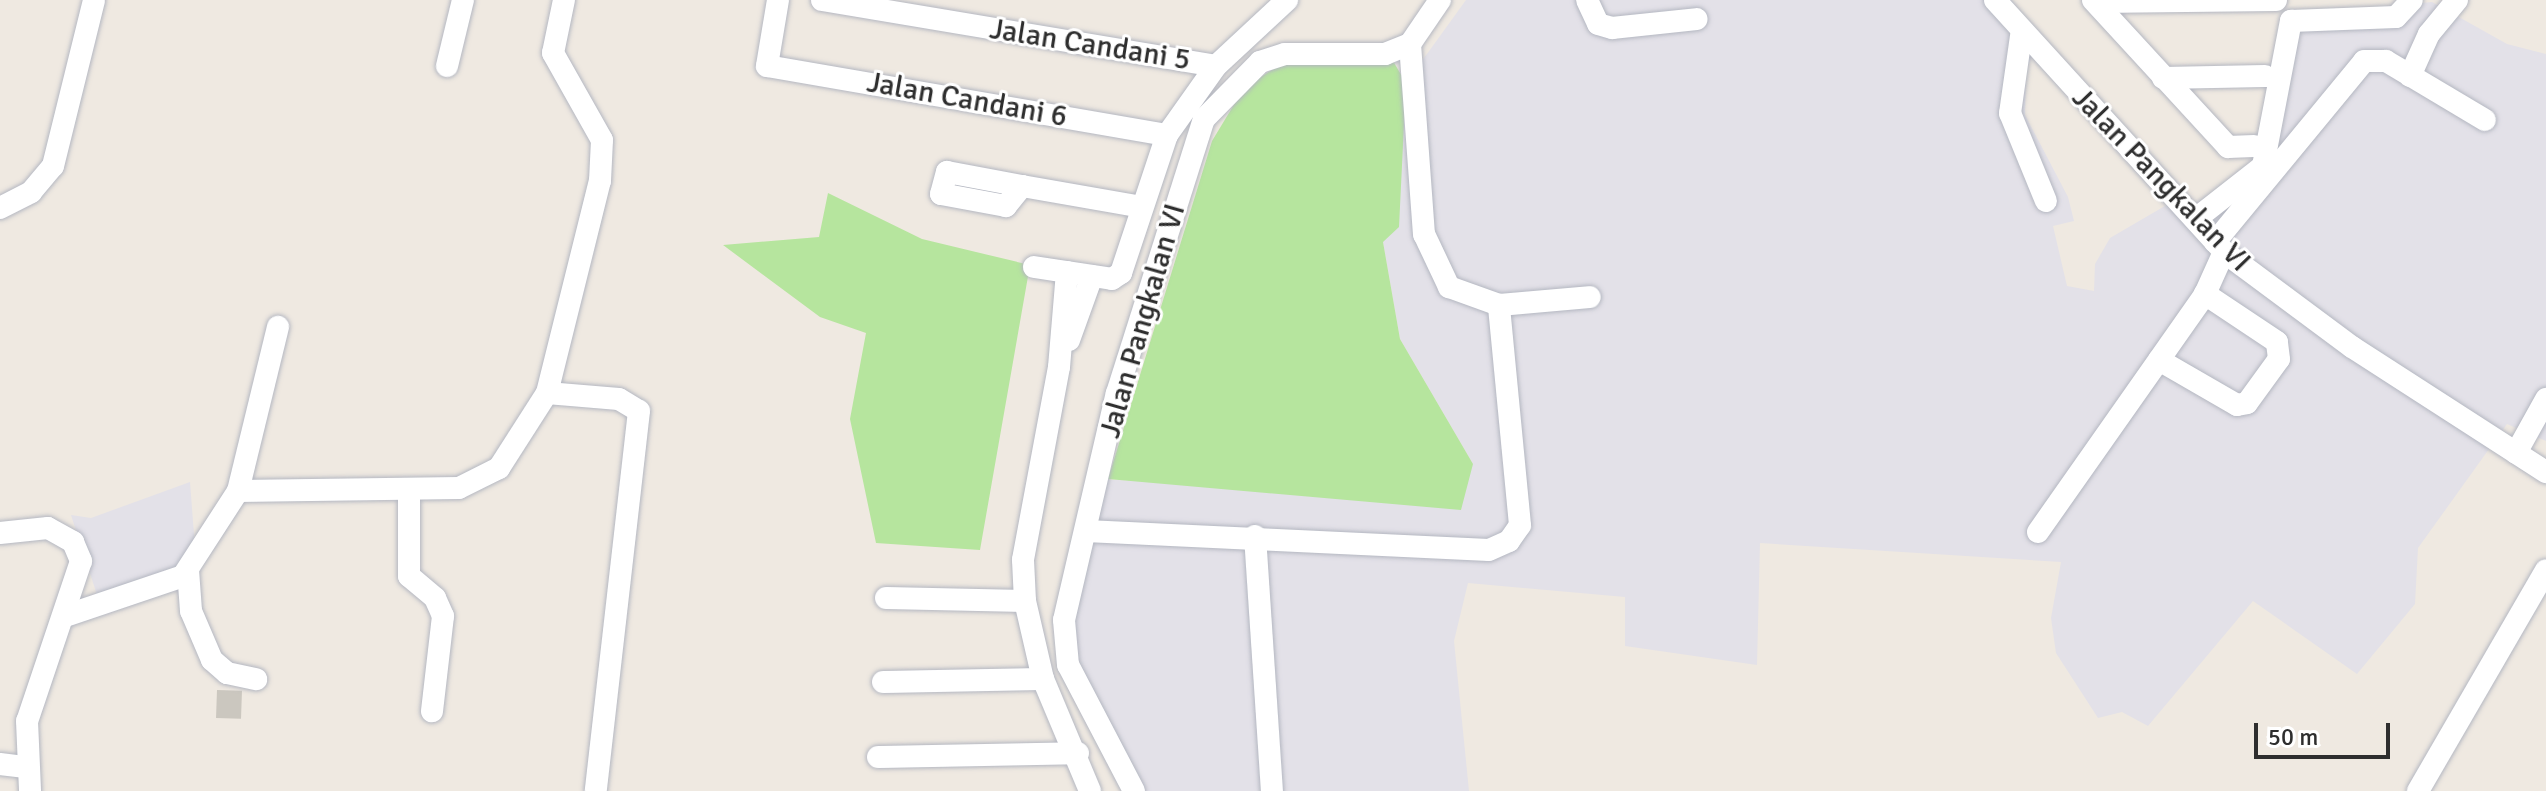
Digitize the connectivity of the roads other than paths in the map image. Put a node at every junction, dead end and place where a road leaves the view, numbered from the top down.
1 (94, 0) edge
2 (463, 0) edge
3 (564, 0) edge
4 (778, 0) edge
5 (822, 0) edge
6 (1287, 0) edge
7 (1440, 0) edge
8 (1587, 0) edge
9 (1995, 0) edge
10 (2276, 0) edge
11 (2412, 0) edge
12 (2457, 0) edge
13 (2094, 1) edge
14 (1697, 19) dead end
15 (2021, 36) junction
16 (1410, 44) junction
17 (447, 66) dead end
18 (1216, 66) junction
19 (2265, 76) dead end
20 (2410, 76) junction
21 (2163, 78) junction
22 (2485, 120) dead end
23 (1167, 135) junction
24 (2254, 146) dead end
25 (1022, 186) dead end
26 (2046, 201) dead end
27 (1142, 207) junction
28 (0, 208) edge
29 (2197, 218) junction
30 (2220, 247) junction
31 (1034, 267) dead end
32 (1067, 272) junction
33 (1102, 278) junction
34 (2205, 294) junction
35 (1590, 297) dead end
36 (1499, 305) junction
37 (278, 327) dead end
38 (2159, 360) junction
39 (1059, 367) junction
40 (547, 393) junction
41 (2546, 399) edge
42 (2516, 453) junction
43 (2546, 472) edge
44 (409, 489) junction
45 (238, 491) junction
46 (1086, 531) junction
47 (2038, 532) dead end
48 (0, 533) edge
49 (1255, 536) junction
50 (188, 570) junction
51 (2546, 570) edge
52 (886, 598) dead end
53 (1025, 601) junction
54 (68, 615) junction
55 (256, 679) dead end
56 (1043, 679) junction
57 (883, 682) dead end
58 (432, 711) dead end
59 (1078, 753) junction
60 (878, 757) dead end
61 (0, 764) edge
62 (26, 767) junction
63 (30, 791) edge
64 (596, 791) edge
65 (1090, 791) edge
66 (1134, 791) edge
67 (1272, 791) edge
68 (2418, 791) edge

1 - 28 street
2 - 17 street
3 - 40 street
4 - 23 street, Jalan Candani 6
5 - 18 street, Jalan Candani 5
6 - 18 street
7 - 16 street
8 - 14 street
9 - 15 street, Jalan Pangkalan VI
10 - 13 street
11 - 29 street
12 - 20 street
13 - 21 street
15 - 26 street
15 - 29 street, Jalan Pangkalan VI
16 - 36 street
16 - 46 street, Jalan Pangkalan VI
18 - 23 street
19 - 21 street
20 - 22 street
20 - 30 street
21 - 24 street
23 - 27 street
25 - 27 street
27 - 33 street
29 - 30 street, Jalan Pangkalan VI
30 - 34 street
30 - 42 street, Jalan Pangkalan VI
31 - 32 street
32 - 33 street
32 - 39 street
33 - 39 street
34 - 38 street
34 - 38 street
35 - 36 street
36 - 49 street
37 - 45 street
38 - 47 street
39 - 53 street
40 - 44 street
40 - 64 street
41 - 42 street
42 - 43 street, Jalan Pangkalan VI
44 - 45 street
44 - 58 street
45 - 50 street
46 - 49 street
46 - 66 street, Jalan Pangkalan VI
48 - 54 street
49 - 67 street
50 - 54 street
50 - 55 street
51 - 68 street
52 - 53 street
53 - 56 street
54 - 62 street
56 - 57 street
56 - 59 street
59 - 60 street
59 - 65 street
61 - 62 street
62 - 63 street

